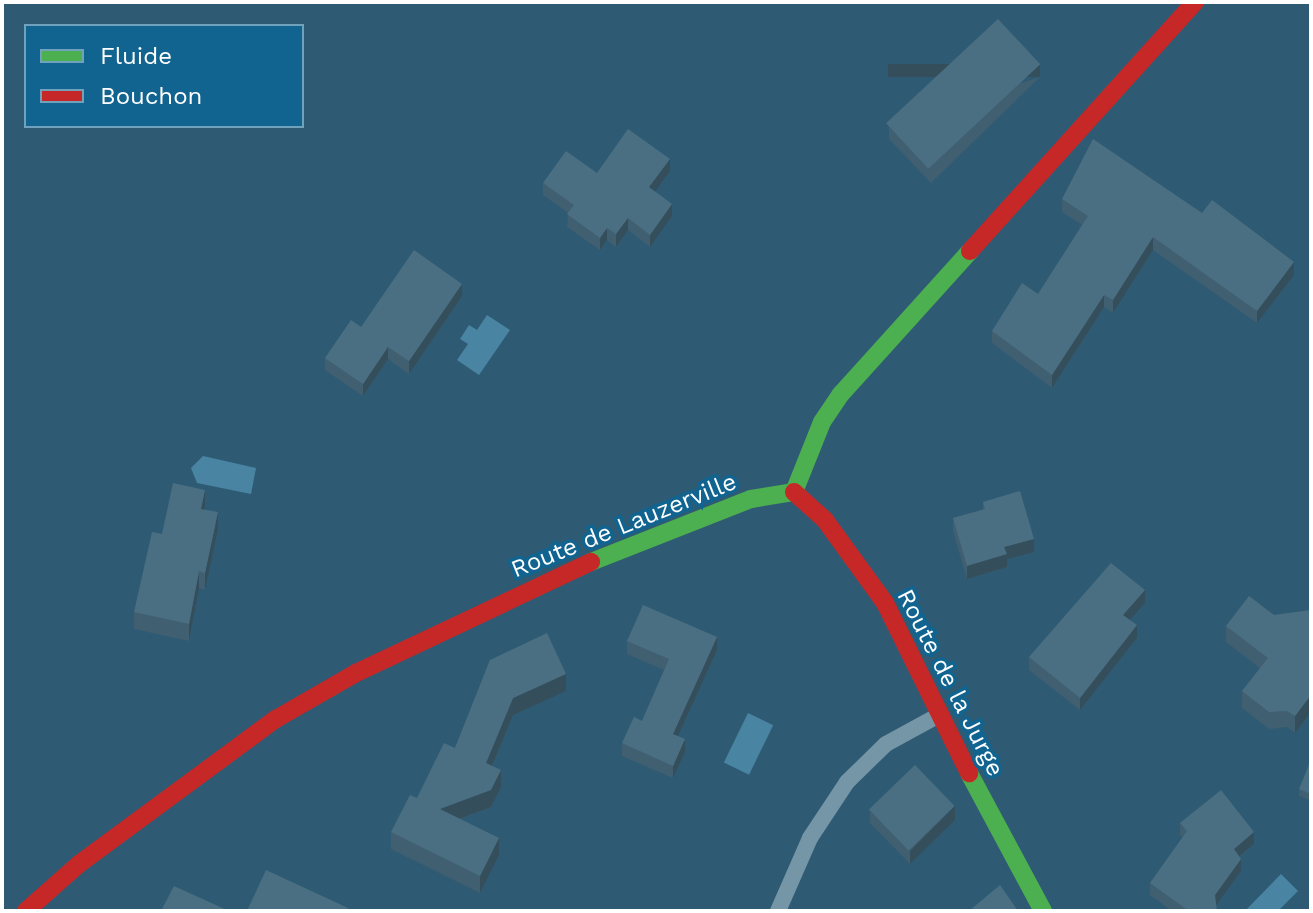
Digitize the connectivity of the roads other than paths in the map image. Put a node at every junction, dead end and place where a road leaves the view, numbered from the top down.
1 (1195, 2) edge
2 (794, 492) junction
3 (941, 715) junction
4 (26, 911) edge
5 (778, 911) edge
6 (1043, 911) edge

1 - 2 street
2 - 3 street, Route de la Jurge
2 - 4 street, Route de Lauzerville
3 - 5 lane
3 - 6 street, Route de la Jurge

